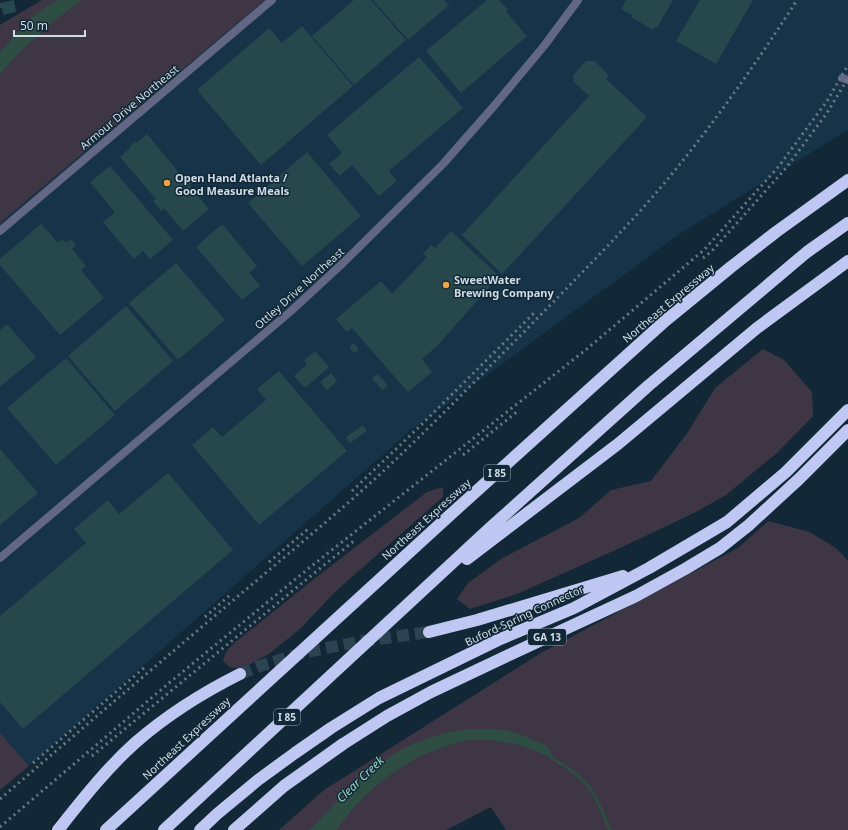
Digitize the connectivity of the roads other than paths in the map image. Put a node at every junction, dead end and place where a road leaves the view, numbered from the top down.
1 (272, 0) edge
2 (578, 0) edge
3 (848, 180) edge
4 (848, 223) edge
5 (0, 231) edge
6 (848, 261) edge
7 (848, 410) edge
8 (848, 430) edge
9 (0, 558) edge
10 (649, 568) junction
11 (409, 604) junction
12 (429, 632) tunnel mouth
13 (240, 674) tunnel mouth
14 (58, 830) edge
15 (106, 830) edge
16 (164, 830) edge
17 (200, 830) edge
18 (234, 830) edge

1 - 5 street, Armour Drive Northeast
2 - 9 street, Ottley Drive Northeast
3 - 15 highway, Northeast Expressway / I 85
4 - 11 highway, I 85
6 - 11 highway
7 - 10 highway, Buford-Spring Connector / GA 13
8 - 18 highway, GA 13
10 - 12 highway
10 - 17 highway, Buford-Spring Connector / GA 13
11 - 16 highway, I 85
13 - 14 highway

